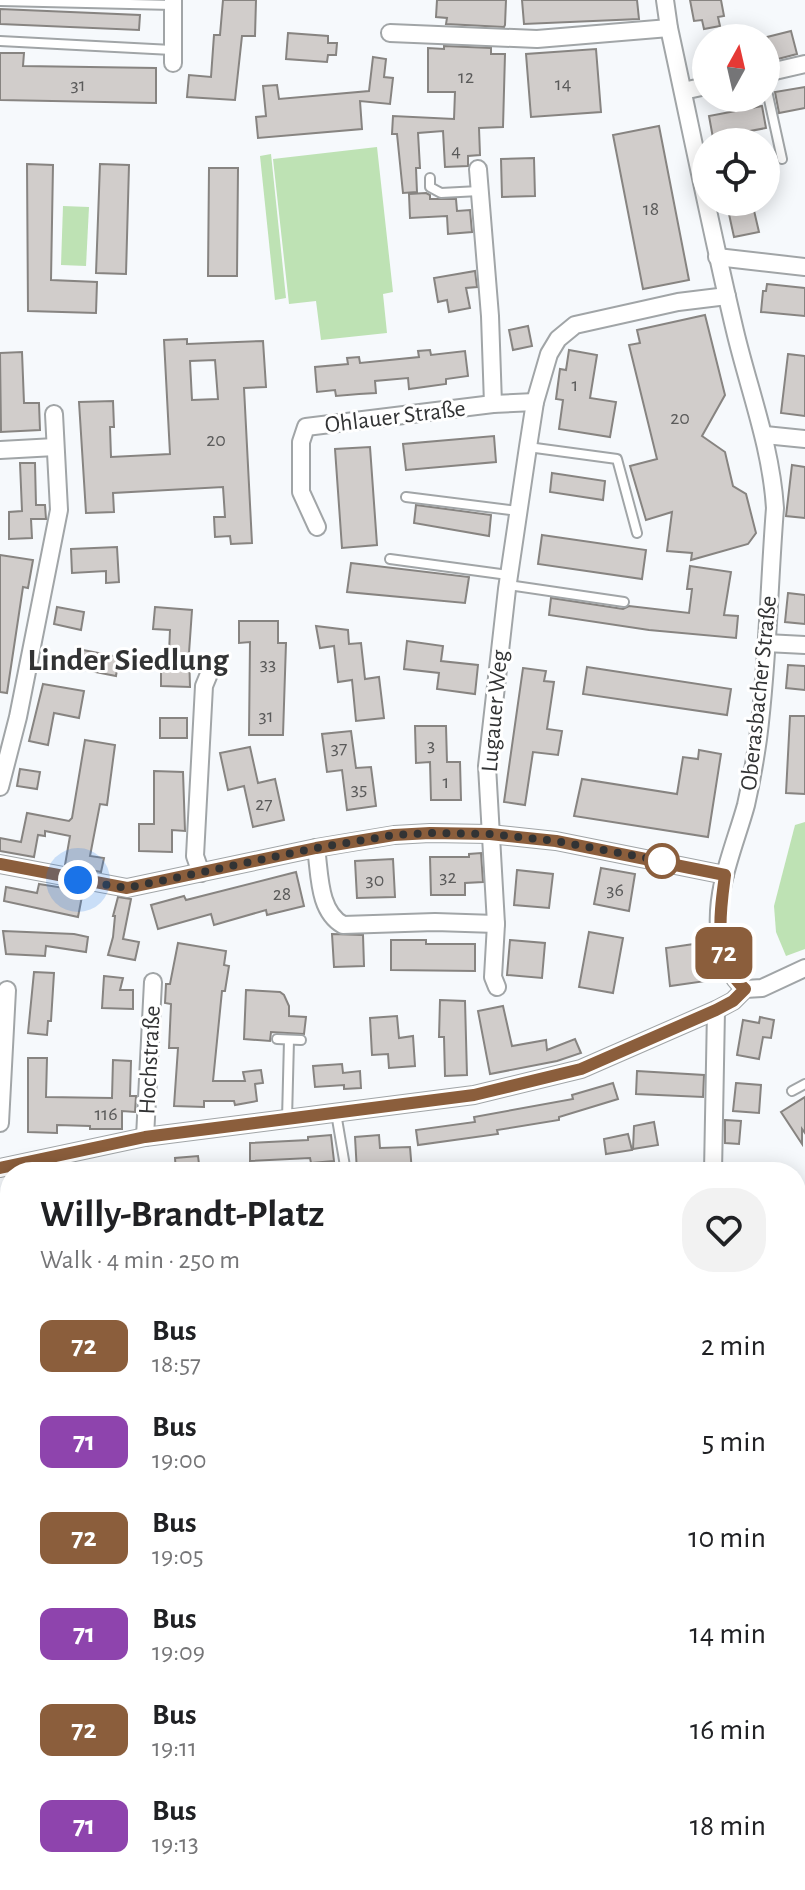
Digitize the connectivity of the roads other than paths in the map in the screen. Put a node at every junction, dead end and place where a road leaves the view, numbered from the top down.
1 (665, 0) edge
2 (0, 1) edge
3 (173, 3) edge
4 (669, 28) junction
5 (390, 33) dead end
6 (0, 41) edge
7 (173, 56) joint
8 (805, 64) edge
9 (780, 70) edge
10 (692, 89) edge
11 (683, 91) junction
12 (772, 112) edge
13 (782, 159) dead end
14 (478, 169) dead end
15 (430, 178) dead end
16 (480, 191) junction
17 (717, 257) junction
18 (805, 267) edge
19 (727, 296) junction
20 (535, 402) junction
21 (493, 404) junction
22 (54, 414) dead end
23 (765, 435) junction
24 (805, 439) edge
25 (55, 447) junction
26 (528, 447) junction
27 (0, 450) edge
28 (406, 497) dead end
29 (519, 511) junction
30 (317, 527) dead end
31 (637, 533) dead end
32 (390, 559) dead end
33 (508, 583) junction
34 (624, 602) dead end
35 (766, 643) junction
36 (805, 645) edge
37 (211, 669) dead end
38 (0, 787) edge
39 (490, 834) junction
40 (316, 848) junction
41 (0, 864) edge
42 (201, 873) junction
43 (725, 875) junction
44 (496, 924) junction
45 (803, 972) edge
46 (153, 982) dead end
47 (497, 987) dead end
48 (745, 989) junction
49 (7, 990) dead end
50 (716, 1010) junction
51 (277, 1039) dead end
52 (289, 1040) junction
53 (301, 1040) dead end
54 (805, 1084) edge
55 (792, 1091) dead end
56 (336, 1113) junction
57 (287, 1119) junction
58 (0, 1123) edge
59 (145, 1137) junction
60 (0, 1161) edge
61 (28, 1162) edge
62 (344, 1162) edge
63 (713, 1162) edge
64 (0, 1168) edge

1 - 4 street, Oberasbacher Straße
2 - 3 lane
3 - 7 street
4 - 5 street
4 - 11 street, Oberasbacher Straße
6 - 7 lane
8 - 9 street
10 - 11 street
11 - 17 street, Oberasbacher Straße
12 - 13 lane
14 - 16 street, Ohlauer Straße
15 - 16 lane
16 - 21 street, Ohlauer Straße
17 - 18 street
17 - 19 street, Oberasbacher Straße
19 - 20 street, Lugauer Weg
19 - 23 street, Oberasbacher Straße
20 - 21 street, Ohlauer Straße
20 - 26 street, Lugauer Weg
21 - 30 street, Ohlauer Straße
22 - 25 street
23 - 24 street
23 - 35 street, Oberasbacher Straße
25 - 27 street
25 - 38 street
26 - 29 street, Lugauer Weg
26 - 31 lane
28 - 29 lane
29 - 33 street, Lugauer Weg
32 - 33 lane
33 - 34 lane
33 - 39 street, Lugauer Weg
35 - 36 street
35 - 43 street, Oberasbacher Straße
37 - 42 street
39 - 40 street
39 - 43 street
39 - 44 street, Lugauer Weg
40 - 42 street
40 - 44 street
41 - 42 street
43 - 48 street, Oberasbacher Straße
44 - 47 street, Lugauer Weg
45 - 48 street, Hochstraße
46 - 59 street, Hochstraße
48 - 50 street, Hochstraße
49 - 58 street
50 - 56 street, Hochstraße
50 - 63 street
51 - 52 lane
52 - 53 lane
52 - 57 lane
54 - 55 lane
56 - 57 street, Hochstraße
56 - 62 lane
57 - 59 street, Hochstraße
59 - 61 street, Hochstraße
60 - 64 street, Hochstraße

